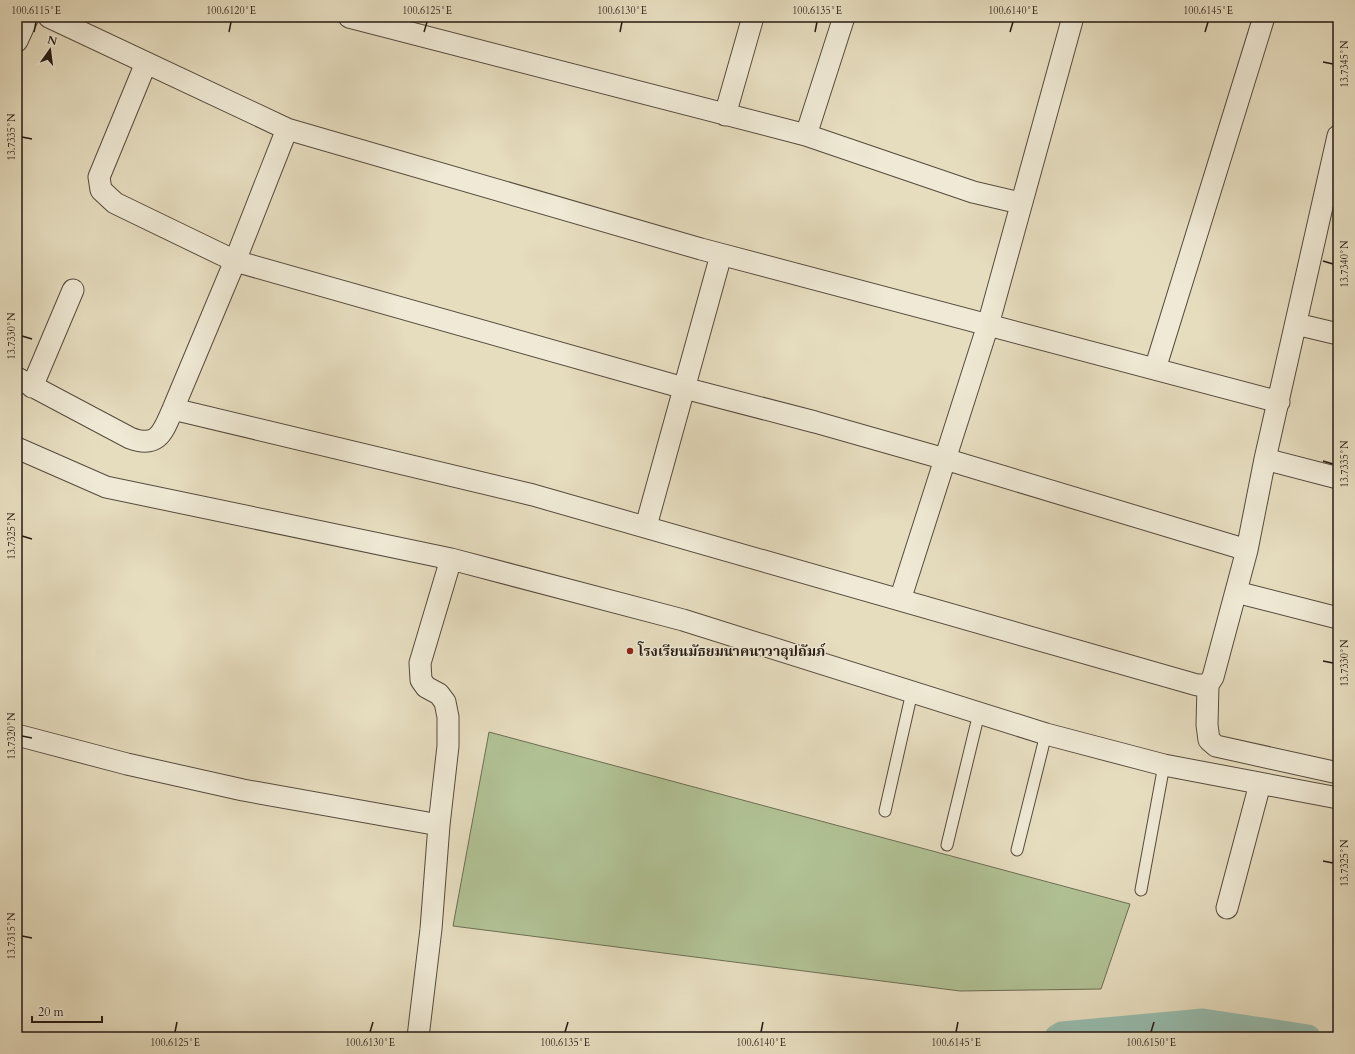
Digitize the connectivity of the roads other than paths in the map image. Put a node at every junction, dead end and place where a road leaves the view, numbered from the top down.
1 (28, 17) edge
2 (49, 17) edge
3 (349, 17) edge
4 (753, 17) edge
5 (844, 17) edge
6 (1073, 17) edge
7 (1264, 17) edge
8 (381, 21) edge
9 (17, 41) edge
10 (146, 63) junction
11 (725, 115) junction
12 (287, 129) junction
13 (806, 135) junction
14 (1338, 136) edge
15 (1334, 175) edge
16 (1020, 204) junction
17 (721, 255) junction
18 (235, 261) junction
19 (73, 290) dead end
20 (1296, 324) junction
21 (988, 325) junction
22 (1338, 334) edge
23 (1155, 369) junction
24 (24, 383) edge
25 (684, 388) junction
26 (1279, 402) junction
27 (173, 409) junction
28 (17, 448) edge
29 (945, 459) junction
30 (1265, 459) junction
31 (1338, 478) edge
32 (646, 526) junction
33 (1247, 550) junction
34 (451, 559) junction
35 (1236, 592) junction
36 (900, 600) junction
37 (1338, 618) edge
38 (1208, 685) junction
39 (912, 692) junction
40 (979, 713) junction
41 (1046, 734) junction
42 (17, 736) edge
43 (1164, 765) junction
44 (1338, 773) edge
45 (1260, 784) junction
46 (1338, 798) edge
47 (885, 811) dead end
48 (438, 825) junction
49 (947, 845) dead end
50 (1017, 850) dead end
51 (1141, 890) dead end
52 (1228, 908) dead end
53 (418, 1037) edge

1 - 9 street
2 - 10 street
3 - 8 street
4 - 11 street
5 - 13 street
6 - 16 street
7 - 23 street
8 - 11 street
10 - 12 street
10 - 18 street
11 - 13 street
12 - 17 street
12 - 18 street
13 - 16 street
14 - 15 street
15 - 20 street
16 - 21 street
17 - 21 street
17 - 25 street
18 - 25 street
18 - 27 street
19 - 24 street
20 - 22 street
20 - 26 street
21 - 23 street
21 - 29 street
23 - 26 street
24 - 27 street
25 - 29 street
25 - 32 street
26 - 30 street
27 - 32 street
28 - 34 street
29 - 33 street
29 - 36 street
30 - 31 street
30 - 33 street
32 - 36 street
33 - 35 street
34 - 39 street
34 - 48 street
35 - 37 street
35 - 38 street
36 - 38 street
38 - 44 street
39 - 40 street
39 - 47 lane
40 - 41 street
40 - 49 lane
41 - 43 street
41 - 50 lane
42 - 48 street
43 - 45 street
43 - 51 lane
45 - 46 street
45 - 52 street
48 - 53 street

